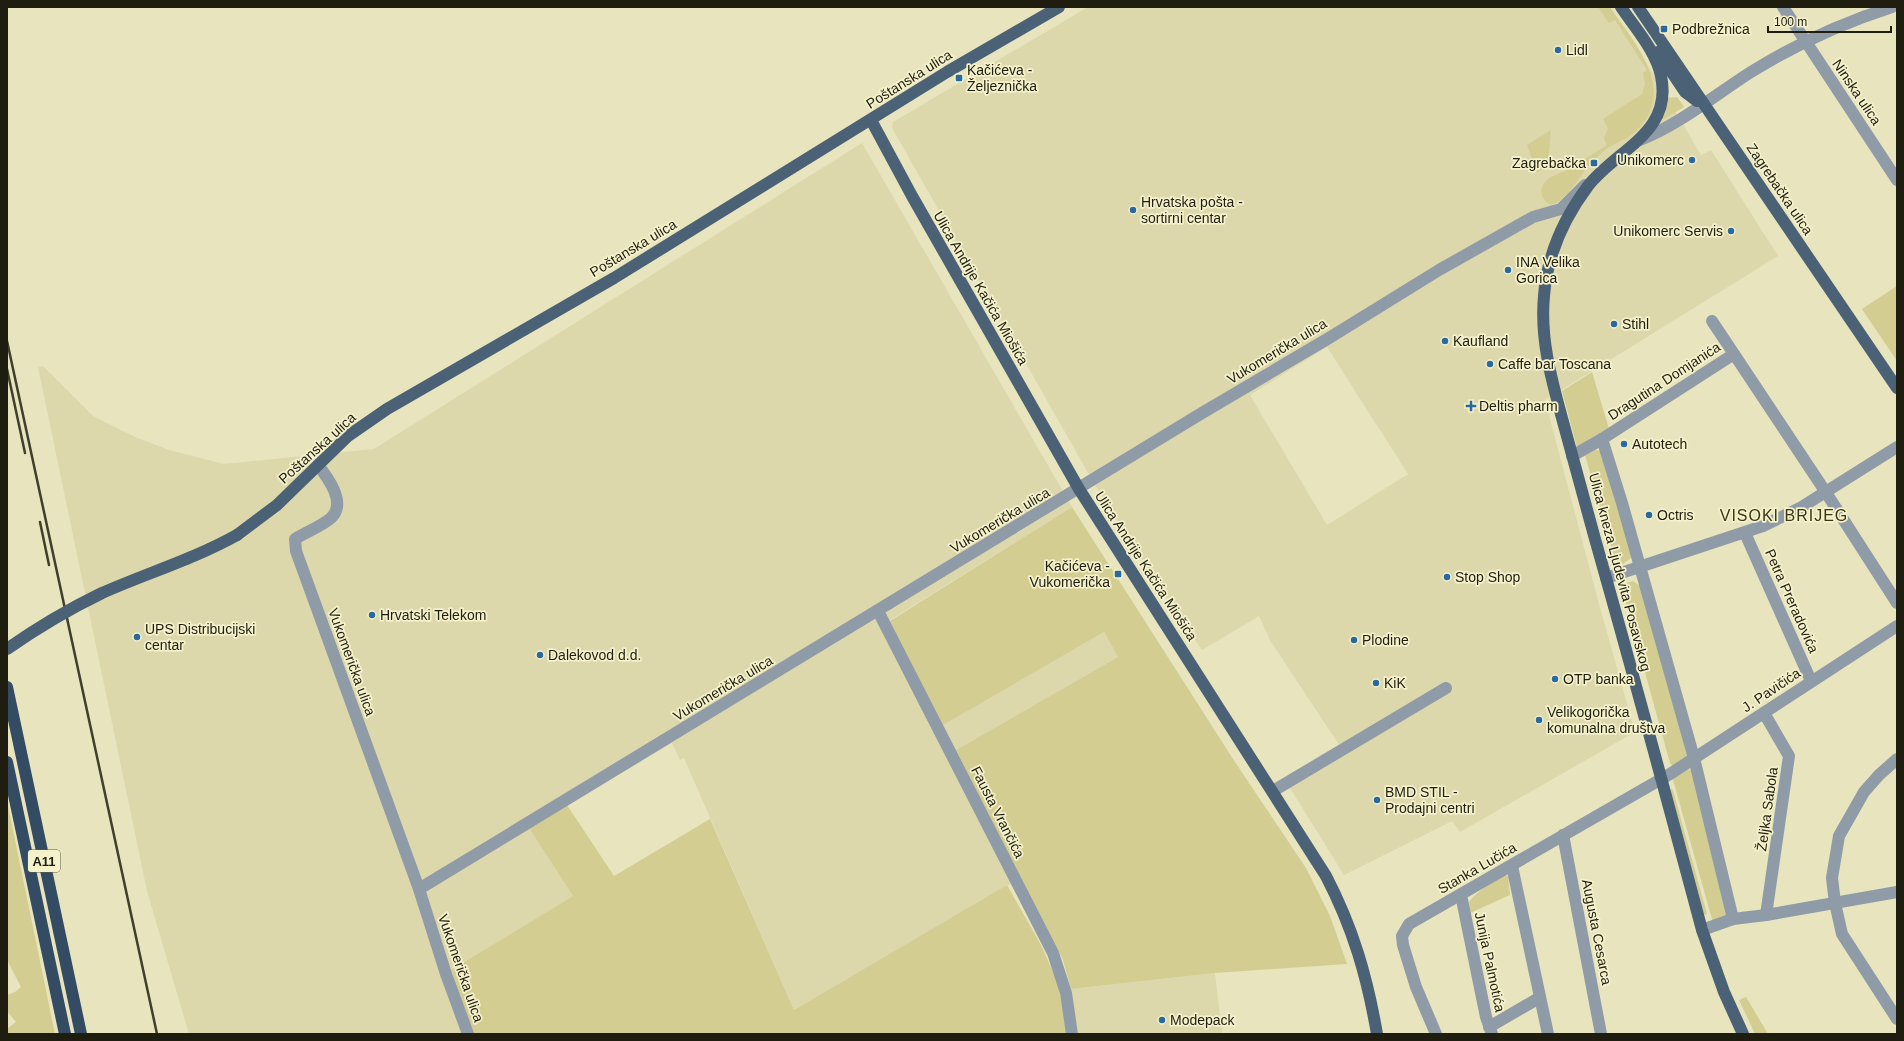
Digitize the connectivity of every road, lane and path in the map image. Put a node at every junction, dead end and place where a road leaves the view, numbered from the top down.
1 (1059, 7) edge
2 (1638, 7) edge
3 (1783, 7) edge
4 (1892, 7) edge
5 (1624, 12) edge
6 (1805, 41) junction
7 (1703, 104) junction
8 (871, 120) junction
9 (1640, 140) junction
10 (1596, 178) junction
11 (1897, 180) edge
12 (1712, 321) dead end
13 (1734, 354) junction
14 (1897, 388) edge
15 (1602, 439) junction
16 (1897, 447) edge
17 (1572, 456) junction
18 (318, 465) junction
19 (1078, 489) junction
20 (1825, 491) junction
21 (1745, 533) junction
22 (1640, 568) junction
23 (1606, 578) junction
24 (1897, 604) edge
25 (878, 611) junction
26 (1897, 626) edge
27 (7, 649) edge
28 (1811, 681) junction
29 (7, 687) edge
30 (1446, 688) dead end
31 (1764, 713) junction
32 (1694, 758) junction
33 (1897, 759) edge
34 (7, 762) edge
35 (1661, 779) junction
36 (1273, 791) junction
37 (1563, 835) junction
38 (1512, 866) junction
39 (418, 889) junction
40 (1897, 892) edge
41 (1461, 895) junction
42 (1835, 902) junction
43 (1766, 915) junction
44 (1733, 920) junction
45 (1702, 930) junction
46 (1540, 998) junction
47 (1897, 1019) edge
48 (1491, 1032) edge
49 (65, 1034) edge
50 (81, 1034) edge
51 (468, 1034) edge
52 (1072, 1034) edge
53 (1377, 1034) edge
54 (1436, 1034) edge
55 (1548, 1034) edge
56 (1602, 1034) edge
57 (1742, 1034) edge

1 - 8 main road, Poštanska ulica
2 - 7 main road, Zagrebačka ulica
3 - 6 street, Ninska ulica
4 - 6 street
5 - 7 main road
5 - 9 main road
6 - 7 street
6 - 11 street, Ninska ulica
7 - 9 street
7 - 14 main road, Zagrebačka ulica
8 - 18 main road, Poštanska ulica
8 - 19 main road, Ulica Andrije Kačića Miošića
9 - 10 main road, Ulica kneza Ljudevita Posavskog
10 - 17 main road, Ulica kneza Ljudevita Posavskog
10 - 19 street, Vukomerička ulica
12 - 13 street
13 - 15 street, Dragutina Domjanića
13 - 20 street, Dragutina Domjanića
15 - 17 street, Dragutina Domjanića
15 - 22 street
16 - 20 street
17 - 23 main road, Ulica kneza Ljudevita Posavskog
18 - 27 main road, Poštanska ulica, bridge
18 - 39 street, Vukomerička ulica
19 - 25 street, Vukomerička ulica
19 - 36 main road, Ulica Andrije Kačića Miošića
20 - 21 street
20 - 24 street
21 - 22 street
21 - 28 street, Petra Preradovića
22 - 23 street
22 - 32 street
23 - 35 main road, Ulica kneza Ljudevita Posavskog
25 - 39 street, Vukomerička ulica
25 - 52 street, Fausta Vrančića
26 - 28 street, J. Pavičića
28 - 31 street, J. Pavičića
29 - 50 highway, A11
30 - 36 street
31 - 32 street, J. Pavičića
31 - 43 street, Željka Sabola
32 - 35 street, J. Pavičića
32 - 44 street
33 - 42 street
34 - 49 highway, A11
35 - 37 street, Stanka Lučića
35 - 45 main road, Ulica kneza Ljudevita Posavskog
36 - 53 main road, Ulica Andrije Kačića Miošića
37 - 38 street, Stanka Lučića
37 - 56 street, Augusta Cesarca
38 - 41 street, Stanka Lučića
38 - 46 street
39 - 51 street, Vukomerička ulica
40 - 42 street
41 - 48 street, Junija Palmotića
41 - 54 street, Stanka Lučića
42 - 43 street
42 - 47 street
43 - 44 street
44 - 45 street
45 - 57 main road, Ulica kneza Ljudevita Posavskog
46 - 48 street
46 - 55 street

